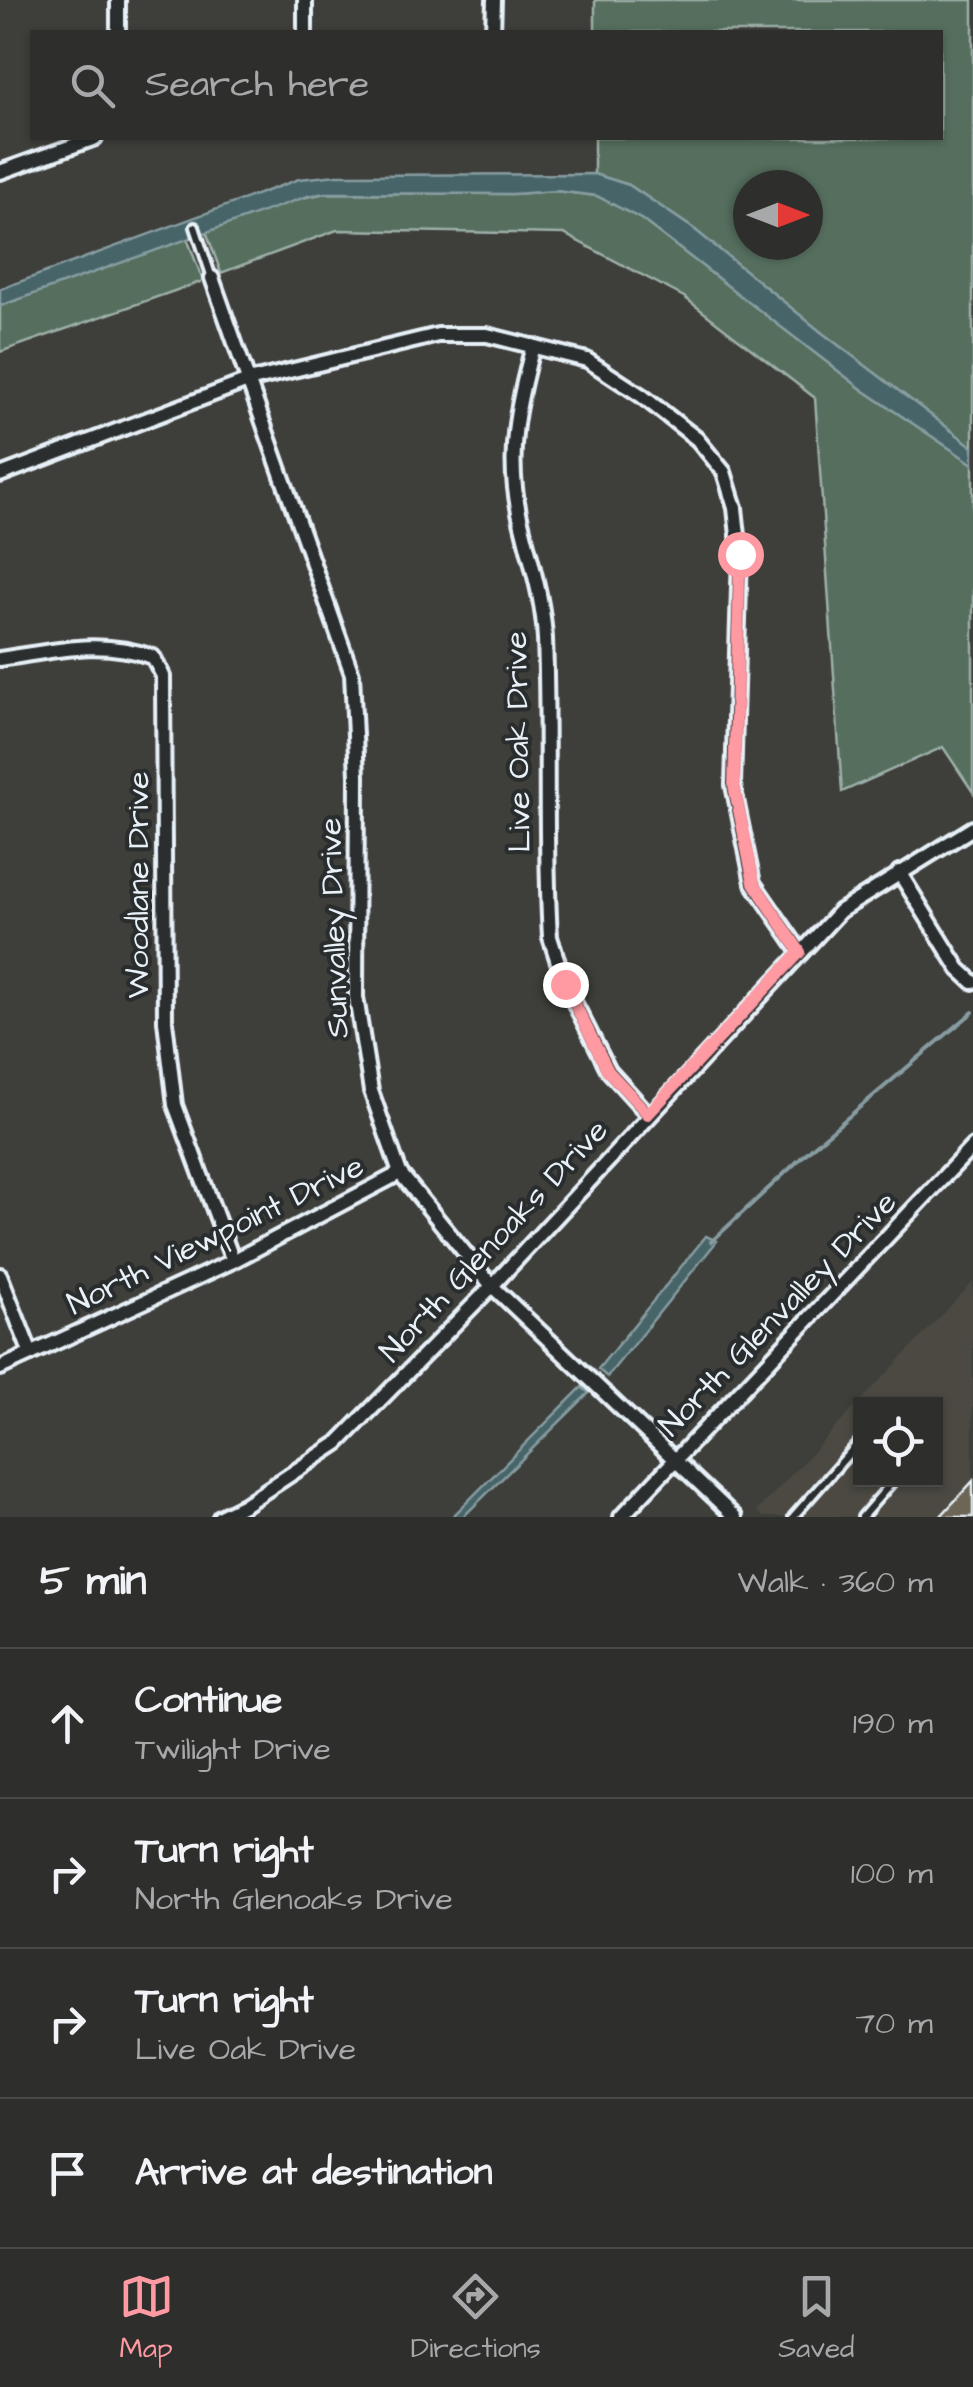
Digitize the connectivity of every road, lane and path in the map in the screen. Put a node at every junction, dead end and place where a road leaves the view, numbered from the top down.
1 (118, 0) edge
2 (304, 0) edge
3 (494, 0) edge
4 (118, 30) edge
5 (305, 30) edge
6 (494, 30) edge
7 (89, 140) edge
8 (0, 172) edge
9 (195, 228) dead end
10 (212, 278) joint
11 (533, 346) junction
12 (248, 381) junction
13 (0, 475) edge
14 (0, 658) edge
15 (973, 828) edge
16 (899, 872) junction
17 (800, 952) junction
18 (973, 982) edge
19 (648, 1114) junction
20 (973, 1146) edge
21 (400, 1173) junction
22 (233, 1261) junction
23 (0, 1275) edge
24 (492, 1286) junction
25 (31, 1354) junction
26 (0, 1368) edge
27 (853, 1449) edge
28 (674, 1461) junction
29 (888, 1487) edge
30 (220, 1517) edge
31 (621, 1517) edge
32 (735, 1517) edge
33 (793, 1517) edge
34 (862, 1517) edge

1 - 4 street
2 - 5 street
3 - 6 street
7 - 8 street
9 - 10 lane
10 - 12 street, Sunvalley Drive
11 - 12 street
11 - 17 street
11 - 19 street, Live Oak Drive
12 - 13 street
12 - 21 street, Sunvalley Drive
14 - 22 street, Woodlane Drive
15 - 16 street, North Glenoaks Drive
16 - 17 street, North Glenoaks Drive
16 - 18 street
17 - 19 street, North Glenoaks Drive
19 - 24 street, North Glenoaks Drive
20 - 28 street, North Glenvalley Drive
21 - 22 street, North Viewpoint Drive
21 - 24 street, Sunvalley Drive
22 - 25 street, North Viewpoint Drive
23 - 25 street
24 - 28 street, Sunvalley Drive
24 - 30 street, North Glenoaks Drive
25 - 26 street, North Viewpoint Drive
27 - 33 lane
28 - 31 street, North Glenvalley Drive
28 - 32 street, Sunvalley Drive
29 - 34 lane

